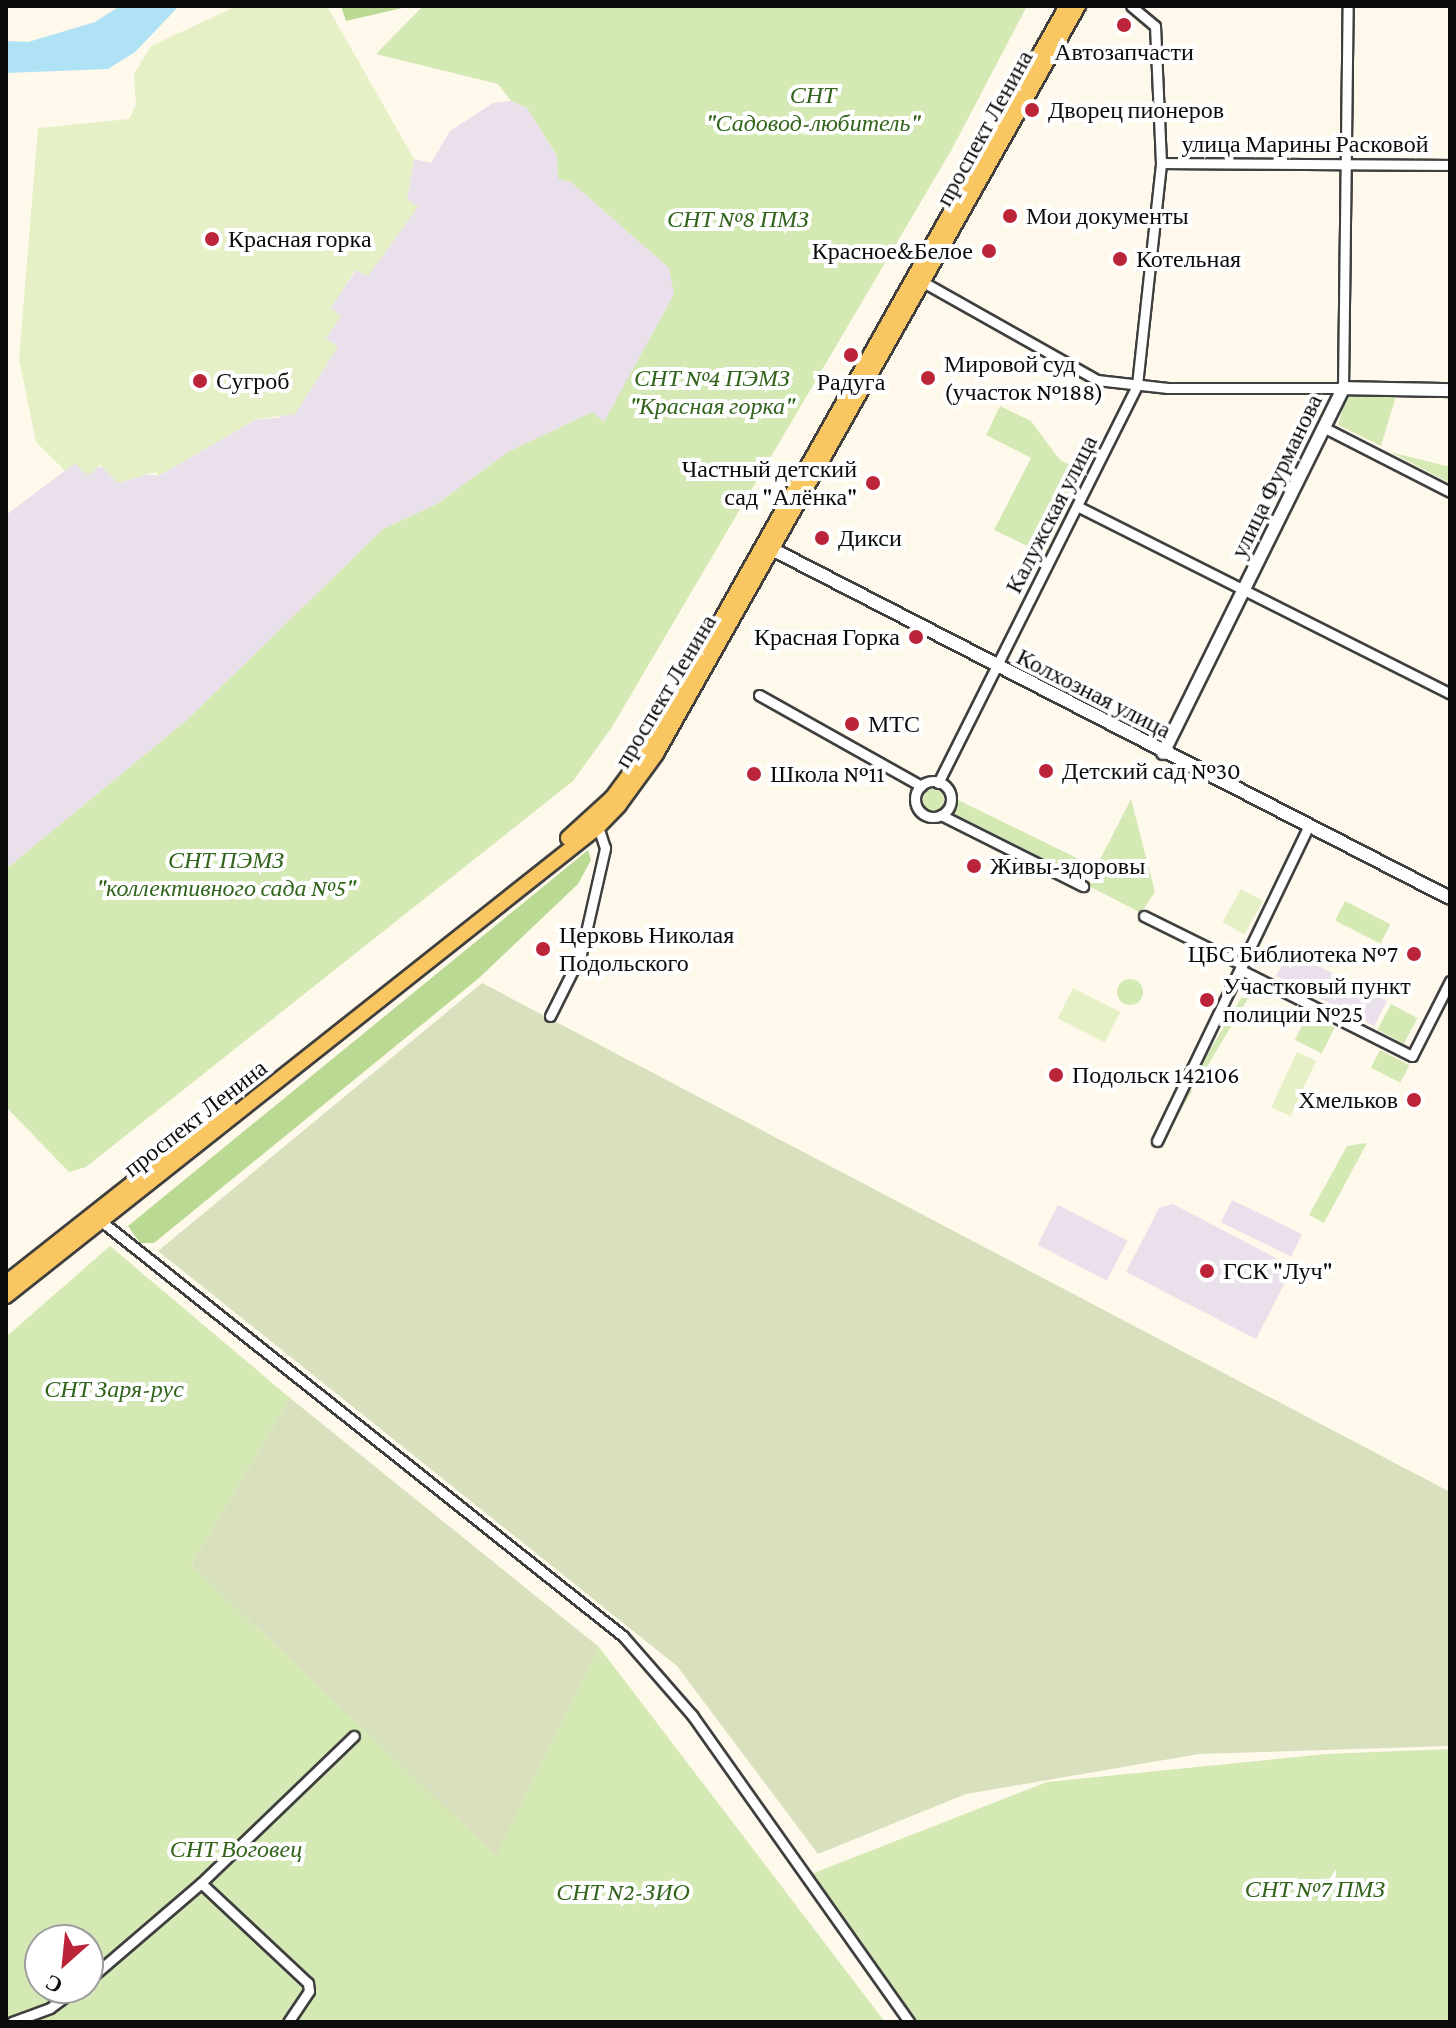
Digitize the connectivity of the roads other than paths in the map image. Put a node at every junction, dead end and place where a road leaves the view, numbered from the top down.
1 (1067, 6) edge
2 (1078, 6) edge
3 (1131, 6) edge
4 (1348, 6) edge
5 (1346, 162) junction
6 (1161, 163) junction
7 (1450, 165) edge
8 (923, 282) junction
9 (1137, 385) junction
10 (1343, 388) junction
11 (1450, 390) edge
12 (1325, 428) junction
13 (1450, 492) edge
14 (1077, 506) junction
15 (768, 548) junction
16 (1245, 591) junction
17 (995, 668) junction
18 (1450, 694) edge
19 (759, 695) dead end
20 (1163, 753) junction
21 (938, 783) junction
22 (921, 786) junction
23 (941, 815) junction
24 (598, 827) junction
25 (1308, 827) junction
26 (1083, 886) dead end
27 (1450, 898) edge
28 (1144, 916) dead end
29 (1243, 968) junction
30 (1450, 981) edge
31 (550, 1016) dead end
32 (1157, 1141) dead end
33 (92, 1224) junction
34 (6, 1283) edge
35 (6, 1296) edge
36 (354, 1736) dead end
37 (201, 1883) junction
38 (104, 1966) edge
39 (55, 2004) edge
40 (12, 2022) edge
41 (288, 2022) edge
42 (909, 2022) edge

1 - 15 main road, проспект Ленина
2 - 8 main road, проспект Ленина
3 - 6 street, Калужская улица
4 - 5 street, улица Фурманова
5 - 6 street, улица Марины Расковой
5 - 7 street, улица Марины Расковой
5 - 10 street, улица Фурманова
6 - 9 street, Калужская улица
8 - 9 street
8 - 15 main road, проспект Ленина
9 - 10 street
9 - 14 street, Калужская улица
10 - 11 street
10 - 12 street, улица Фурманова
12 - 13 street
12 - 16 street, улица Фурманова
14 - 16 street
14 - 17 street, Калужская улица
15 - 17 street, Колхозная улица
15 - 24 main road, проспект Ленина
15 - 33 main road, проспект Ленина
16 - 18 street
16 - 20 street, улица Фурманова
17 - 20 street, Колхозная улица
17 - 21 street, Калужская улица
19 - 22 street
20 - 25 street, Колхозная улица
21 - 22 street
21 - 23 street
22 - 23 street
23 - 26 street
24 - 31 street
24 - 33 main road, проспект Ленина
25 - 27 street, Колхозная улица
25 - 29 street
28 - 29 street
29 - 30 street
29 - 32 street
33 - 34 main road
33 - 35 main road
33 - 42 street
36 - 37 street
37 - 38 street
37 - 41 street
39 - 40 street

